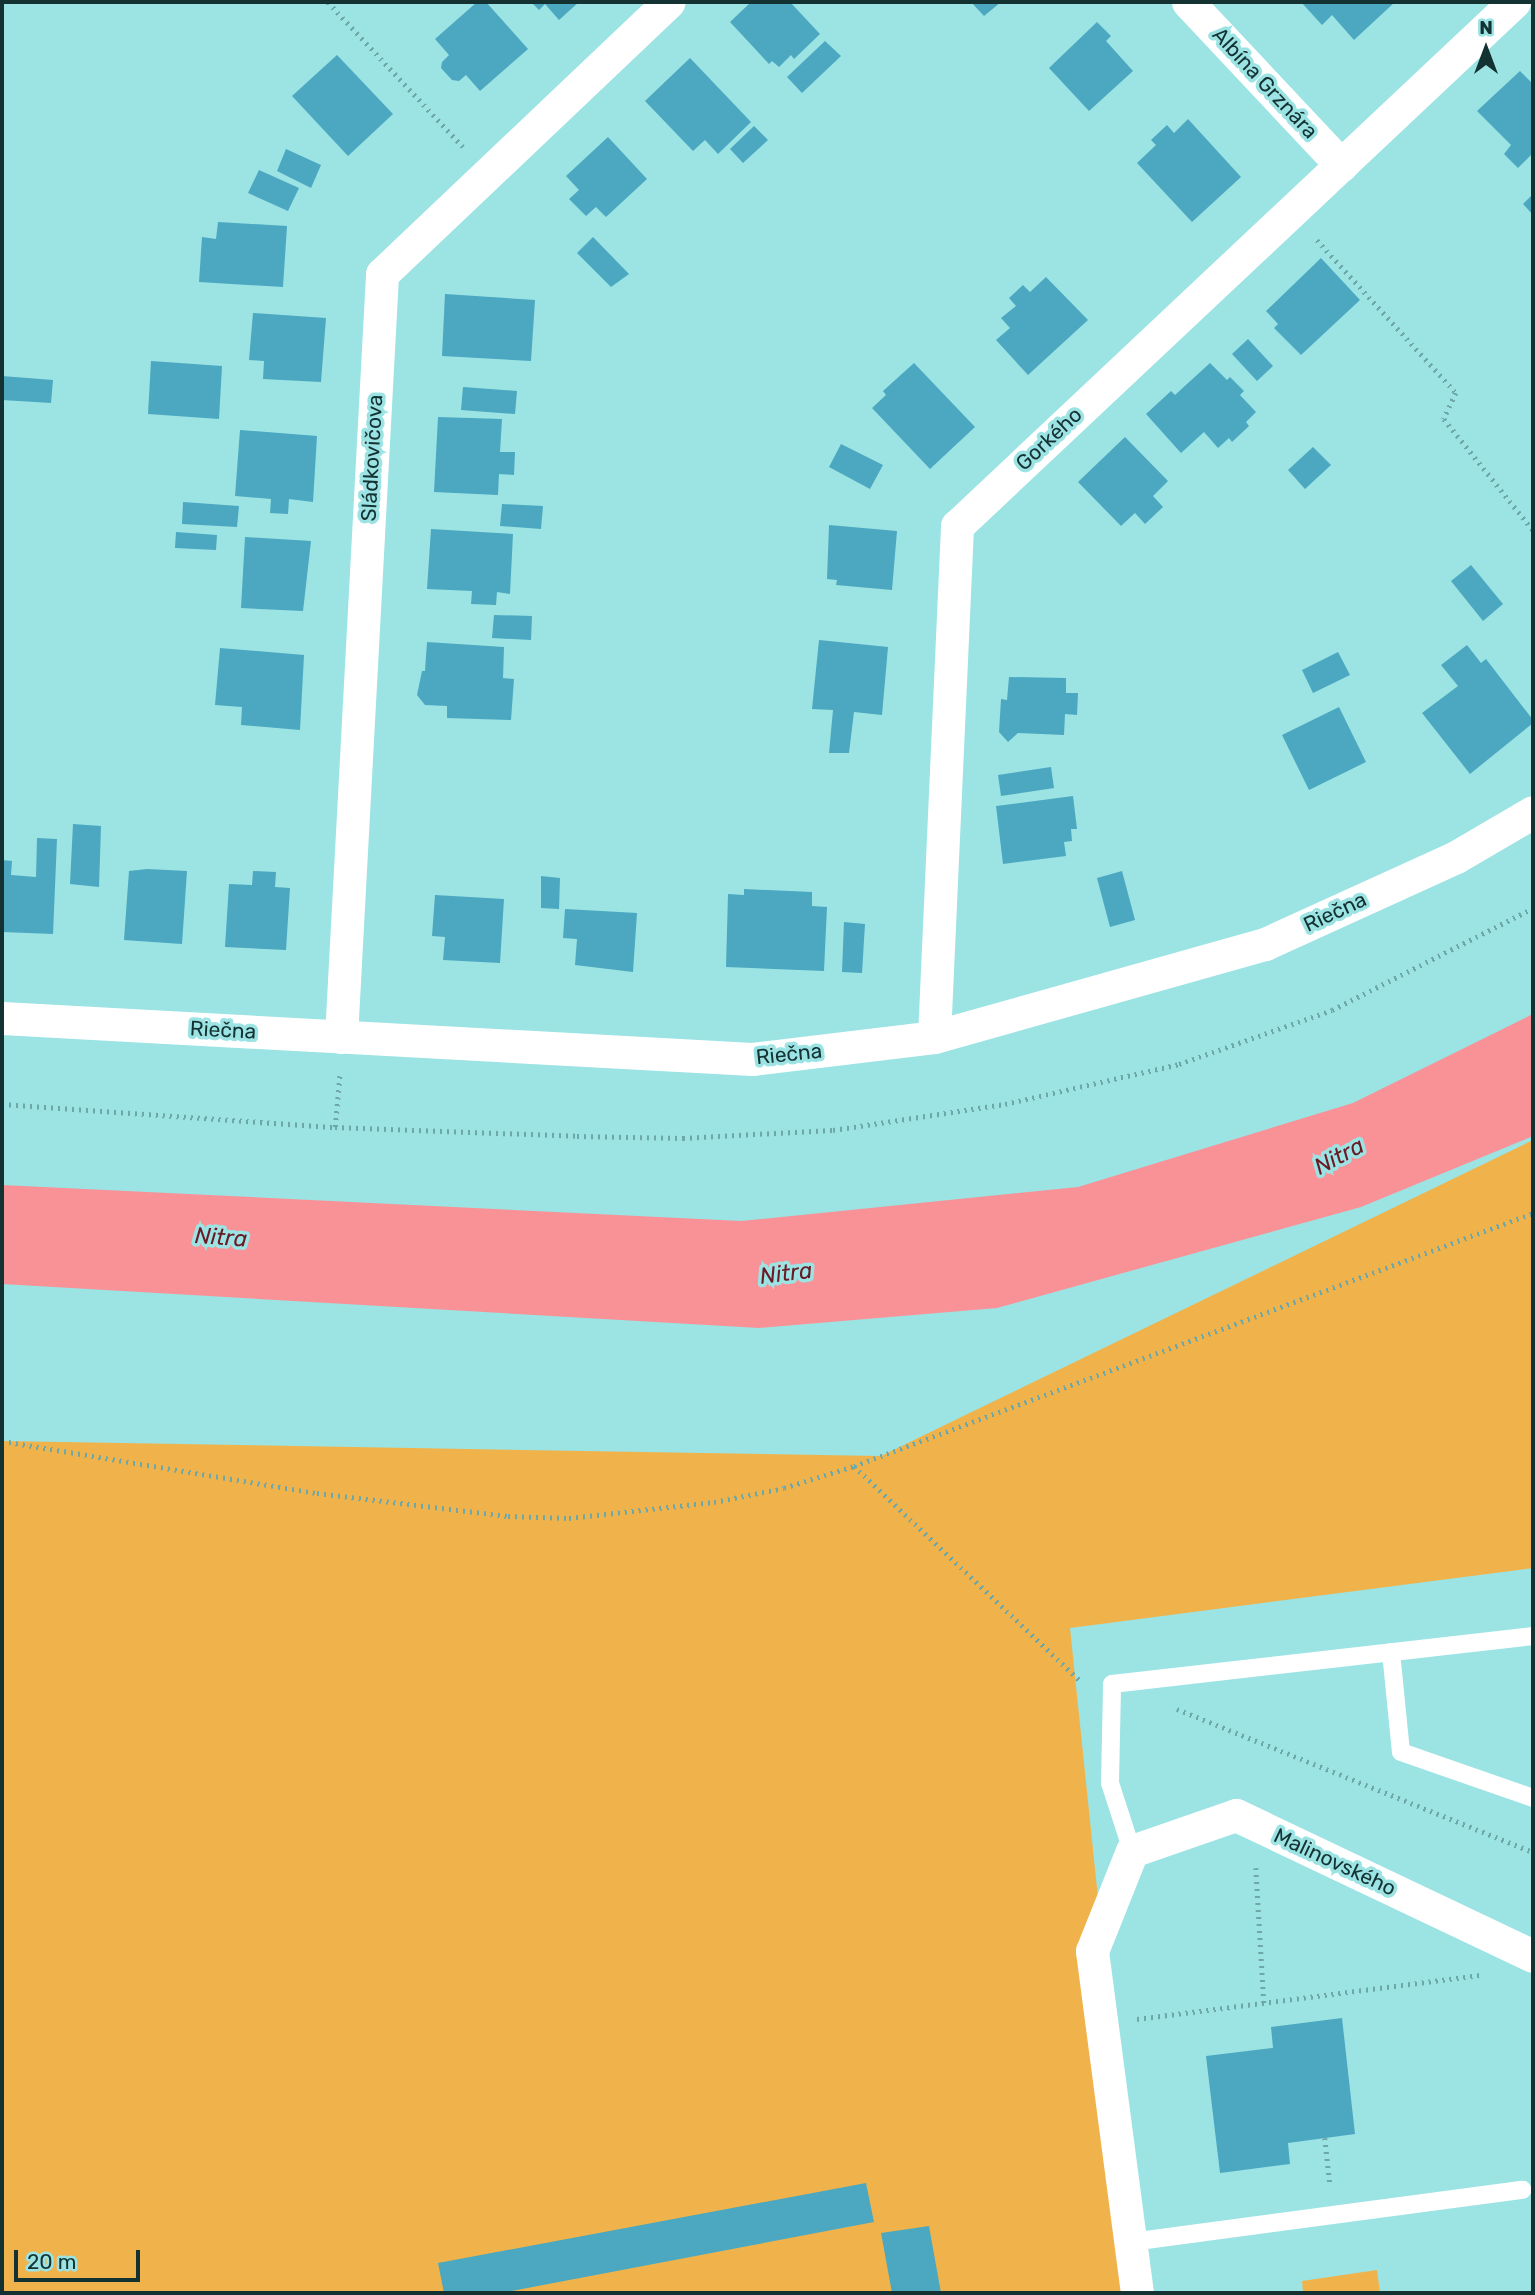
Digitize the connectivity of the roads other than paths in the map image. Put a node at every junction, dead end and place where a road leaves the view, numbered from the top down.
1 (669, 2) edge
2 (1188, 2) edge
3 (1514, 2) edge
4 (1341, 165) junction
5 (1533, 812) edge
6 (2, 1018) edge
7 (341, 1037) junction
8 (934, 1037) junction
9 (1533, 1636) edge
10 (1391, 1652) junction
11 (1533, 1798) edge
12 (1132, 1851) junction
13 (1533, 1956) edge
14 (1523, 2190) dead end
15 (1131, 2242) junction
16 (1137, 2293) edge

1 - 7 street, Sládkovičova
2 - 4 street, Albína Grznára
3 - 4 street, Gorkého
4 - 8 street, Gorkého
5 - 8 street, Riečna
6 - 7 street, Riečna
7 - 8 street, Riečna
9 - 10 lane
10 - 11 lane
10 - 12 lane
12 - 13 street, Malinovského
12 - 15 street
14 - 15 lane
15 - 16 street

